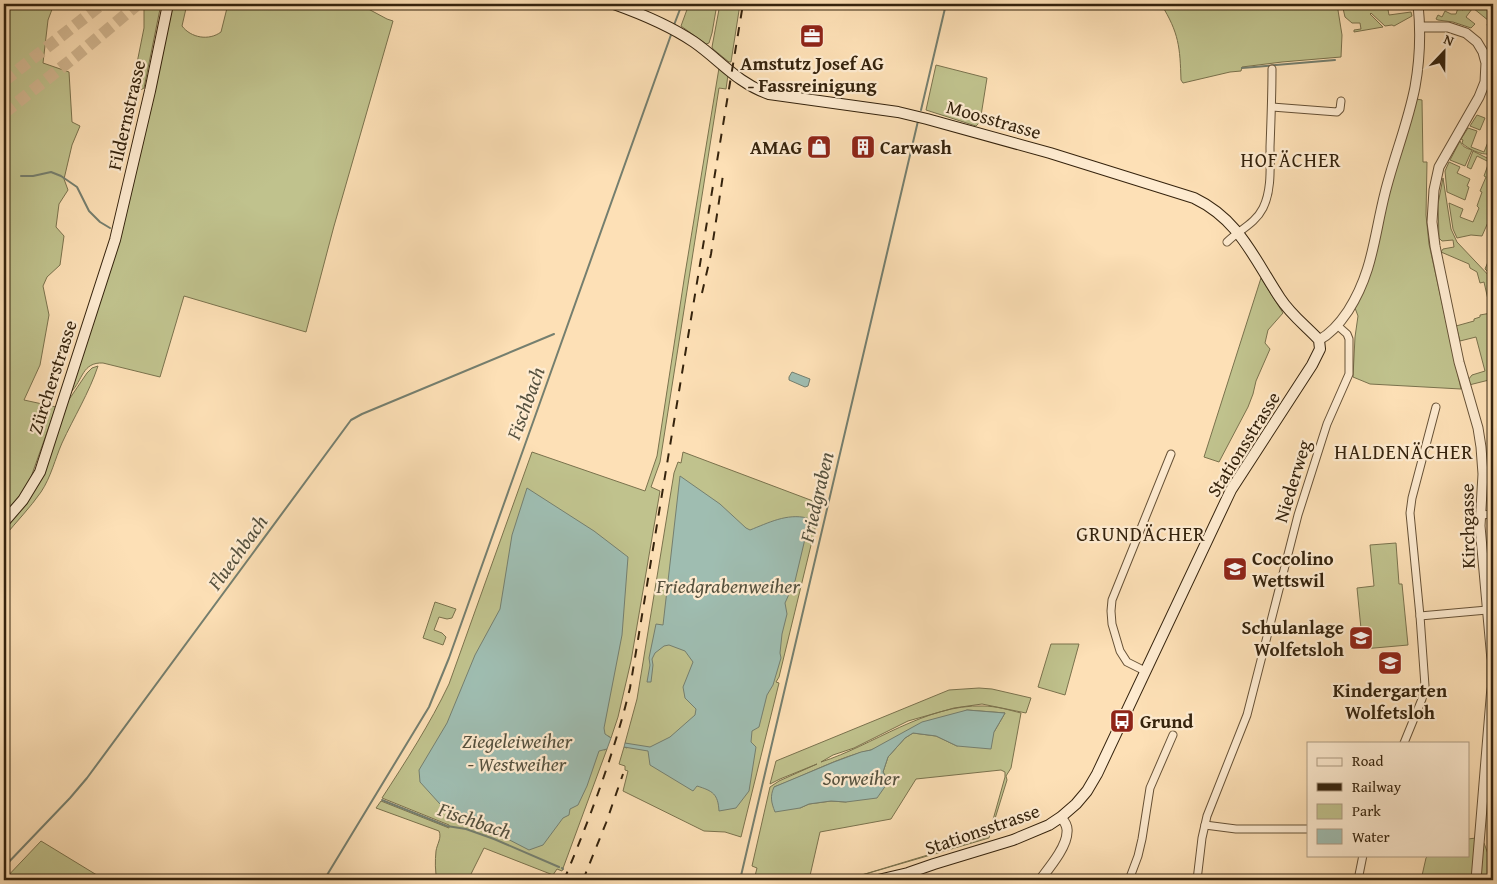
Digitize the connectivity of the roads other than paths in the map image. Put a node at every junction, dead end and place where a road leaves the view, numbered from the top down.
1 (168, 4) edge
2 (614, 4) edge
3 (1418, 4) edge
4 (1420, 27) junction
5 (1272, 69) dead end
6 (1341, 101) dead end
7 (1272, 107) junction
8 (1238, 232) junction
9 (117, 234) joint
10 (1227, 242) dead end
11 (1338, 326) junction
12 (1319, 340) junction
13 (1436, 407) dead end
14 (1171, 454) dead end
15 (1493, 514) edge
16 (1481, 515) junction
17 (4, 522) edge
18 (1487, 610) junction
19 (1420, 616) junction
20 (1145, 671) junction
21 (1173, 734) dead end
22 (1404, 742) edge
23 (1061, 817) junction
24 (1205, 825) junction
25 (1307, 828) edge
26 (1363, 856) edge
27 (878, 880) edge
28 (1040, 880) edge
29 (1129, 880) edge
30 (1197, 880) edge
31 (1358, 880) edge
32 (1476, 880) edge

1 - 9 main road, Fildernstrasse
2 - 8 main road, Moosstrasse
3 - 4 street
4 - 11 street
4 - 16 street, Kirchgasse
5 - 7 street
6 - 7 street
7 - 8 street
8 - 10 street
8 - 12 main road, Moosstrasse
9 - 17 main road, Zürcherstrasse
11 - 12 street
11 - 24 street, Niederweg
12 - 20 main road, Stationsstrasse
13 - 19 street
14 - 20 street
15 - 16 street
16 - 18 street, Kirchgasse
18 - 19 street
18 - 32 street, Kirchgasse
19 - 22 street
20 - 23 main road, Stationsstrasse
21 - 29 street
23 - 27 main road, Stationsstrasse
23 - 28 street
24 - 25 street
24 - 30 street, Niederweg
26 - 31 street

